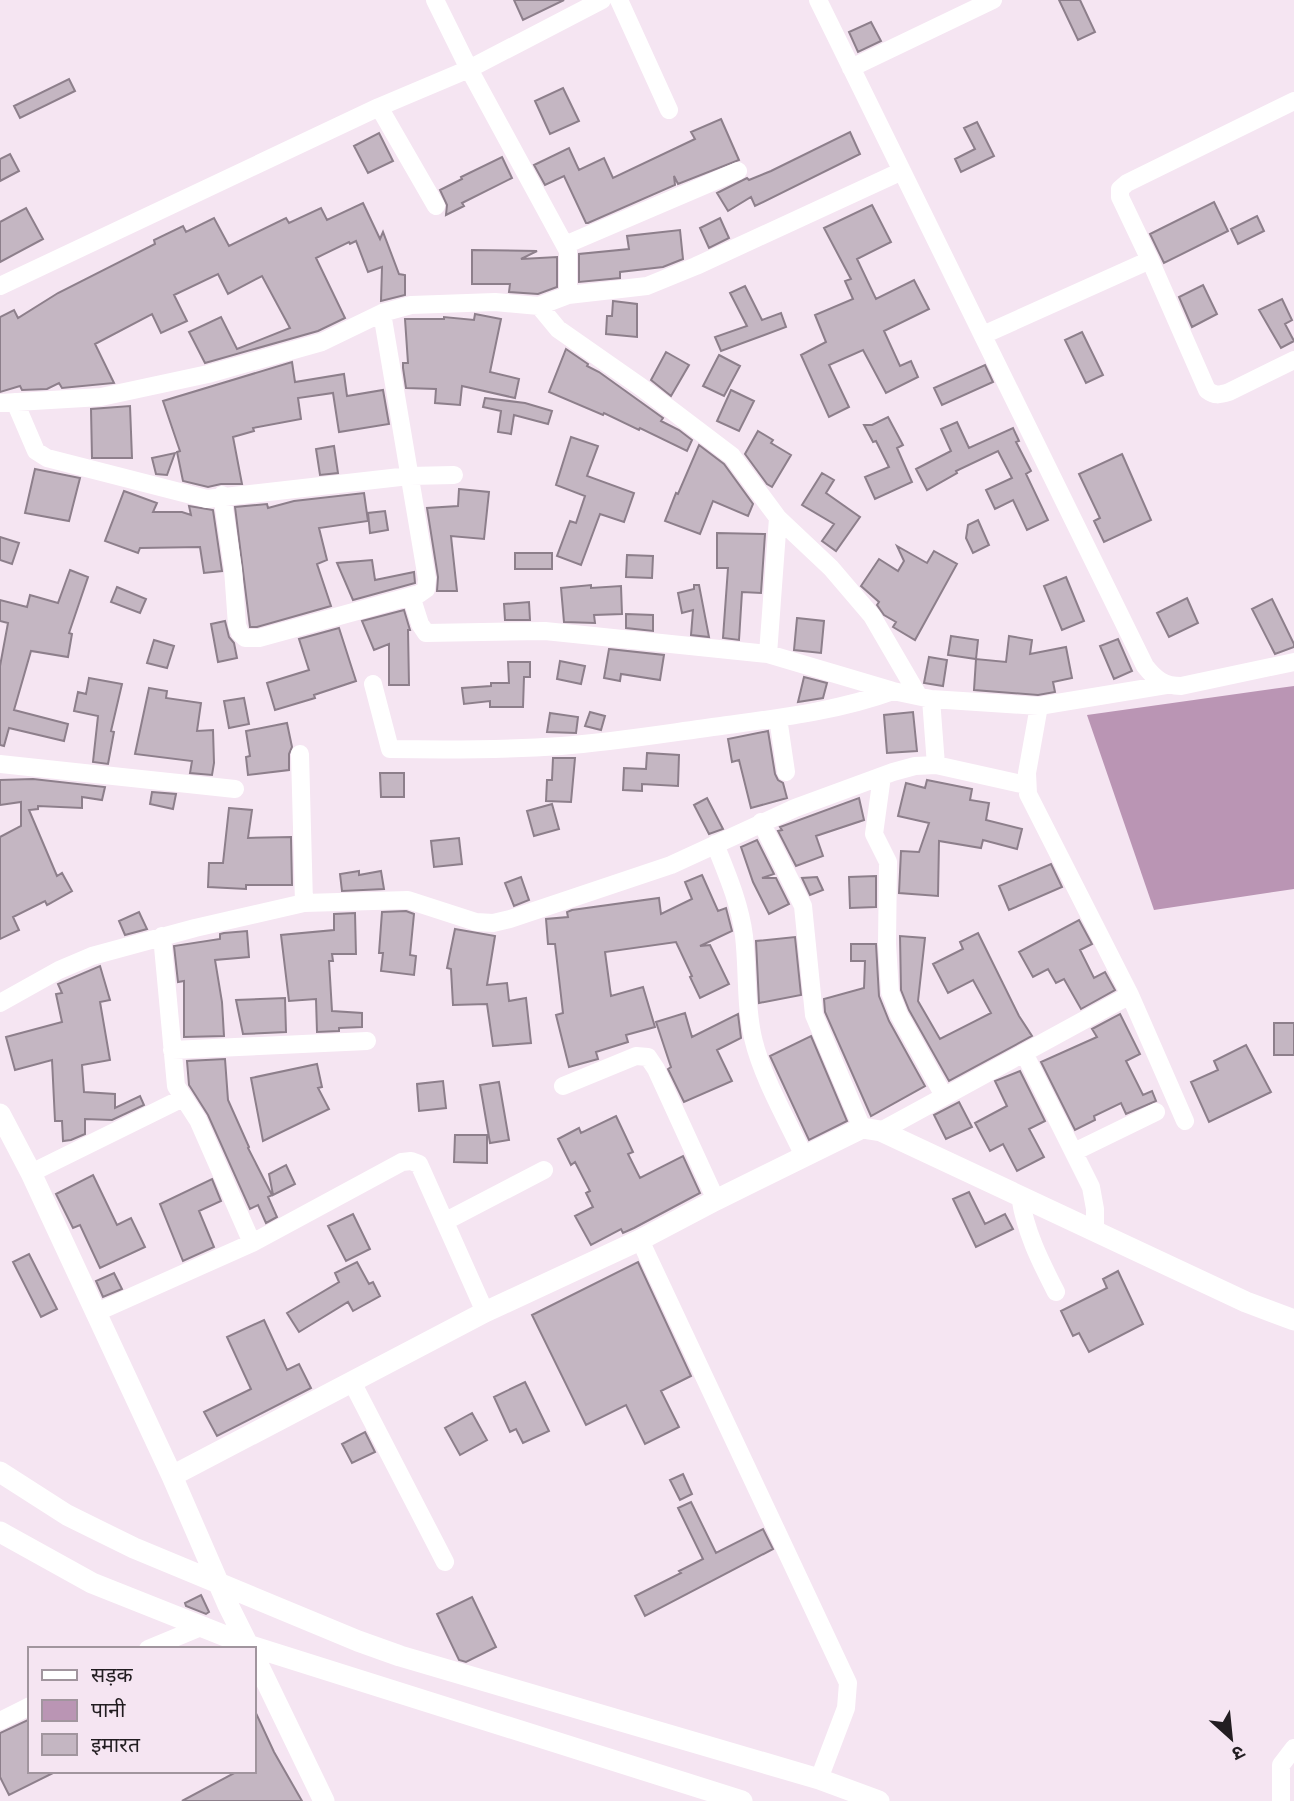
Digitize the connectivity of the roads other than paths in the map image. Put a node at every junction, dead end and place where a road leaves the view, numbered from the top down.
1 (435, 0) edge
2 (602, 0) edge
3 (619, 0) edge
4 (818, 0) edge
5 (993, 0) edge
6 (851, 68) junction
7 (469, 69) junction
8 (1294, 101) edge
9 (379, 107) junction
10 (669, 110) dead end
11 (738, 171) dead end
12 (902, 171) junction
13 (436, 206) dead end
14 (565, 245) junction
15 (1150, 260) junction
16 (0, 286) edge
17 (568, 295) junction
18 (539, 306) junction
19 (382, 313) junction
20 (983, 335) junction
21 (1294, 360) edge
22 (8, 403) edge
23 (454, 475) dead end
24 (409, 476) junction
25 (222, 495) junction
26 (778, 518) junction
27 (411, 596) junction
28 (768, 654) junction
29 (1294, 662) edge
30 (373, 684) dead end
31 (1166, 685) junction
32 (893, 691) junction
33 (924, 697) junction
34 (1039, 706) junction
35 (778, 718) junction
36 (300, 754) dead end
37 (0, 764) edge
38 (936, 765) junction
39 (786, 772) dead end
40 (882, 776) junction
41 (1026, 785) junction
42 (235, 789) dead end
43 (761, 822) junction
44 (715, 844) junction
45 (304, 903) junction
46 (162, 936) junction
47 (1130, 995) junction
48 (0, 1003) edge
49 (368, 1041) dead end
50 (172, 1050) junction
51 (1024, 1053) junction
52 (562, 1086) dead end
53 (944, 1096) junction
54 (183, 1098) junction
55 (1156, 1112) dead end
56 (0, 1114) edge
57 (1185, 1121) dead end
58 (871, 1129) junction
59 (1074, 1152) junction
60 (804, 1156) junction
61 (544, 1170) dead end
62 (31, 1173) junction
63 (1020, 1196) junction
64 (716, 1200) junction
65 (446, 1221) junction
66 (1095, 1231) junction
67 (640, 1240) junction
68 (252, 1243) junction
69 (1056, 1292) dead end
70 (485, 1312) junction
71 (95, 1313) junction
72 (1294, 1320) edge
73 (352, 1382) junction
74 (0, 1472) edge
75 (172, 1476) junction
76 (0, 1532) edge
77 (445, 1562) dead end
78 (219, 1585) junction
79 (201, 1627) junction
80 (153, 1647) edge
81 (244, 1647) edge
82 (250, 1647) edge
83 (256, 1652) edge
84 (256, 1660) edge
85 (28, 1707) edge
86 (0, 1721) edge
87 (1294, 1748) edge
88 (820, 1779) junction
89 (324, 1801) edge
90 (742, 1801) edge
91 (879, 1801) edge
92 (1281, 1801) edge

1 - 7 street
2 - 7 street
3 - 10 street
4 - 6 street
5 - 6 street
6 - 12 street
7 - 9 street
7 - 14 street
8 - 15 street
9 - 13 street
9 - 16 street
11 - 14 street
12 - 17 street
12 - 20 street
14 - 17 street
15 - 20 street
15 - 21 street
17 - 18 street
18 - 19 street
18 - 26 street
19 - 22 street
19 - 24 street
20 - 31 street
22 - 25 street
23 - 24 street
24 - 25 street
24 - 27 street
25 - 27 street
26 - 28 street
26 - 33 street
27 - 28 street
28 - 32 street
29 - 31 street
30 - 35 street
31 - 34 street
32 - 33 street
32 - 35 street
33 - 34 street
33 - 38 street
34 - 41 street
35 - 39 street
36 - 45 street
37 - 42 street
38 - 40 street
38 - 41 street
40 - 43 street
40 - 53 street
41 - 47 street
43 - 44 street
43 - 58 street
44 - 45 street
44 - 60 street
45 - 46 street
46 - 48 street
46 - 50 street
47 - 51 street
47 - 57 street
49 - 50 street
50 - 54 street
51 - 53 street
51 - 59 street
52 - 64 street
53 - 58 street
54 - 62 street
54 - 68 street
55 - 59 street
56 - 62 street
58 - 60 street
58 - 63 street
59 - 66 street
60 - 64 street
61 - 65 street
62 - 71 street
63 - 66 street
63 - 69 street
64 - 67 street
65 - 68 street
65 - 70 street
66 - 72 street
67 - 70 street
67 - 88 street
68 - 71 street
70 - 73 street
71 - 75 street
73 - 75 street
73 - 77 street
74 - 78 street
75 - 78 street
76 - 79 street
78 - 82 street
78 - 88 street
79 - 80 street
79 - 81 street
83 - 90 street
84 - 89 street
85 - 86 street
87 - 92 street
88 - 91 street

